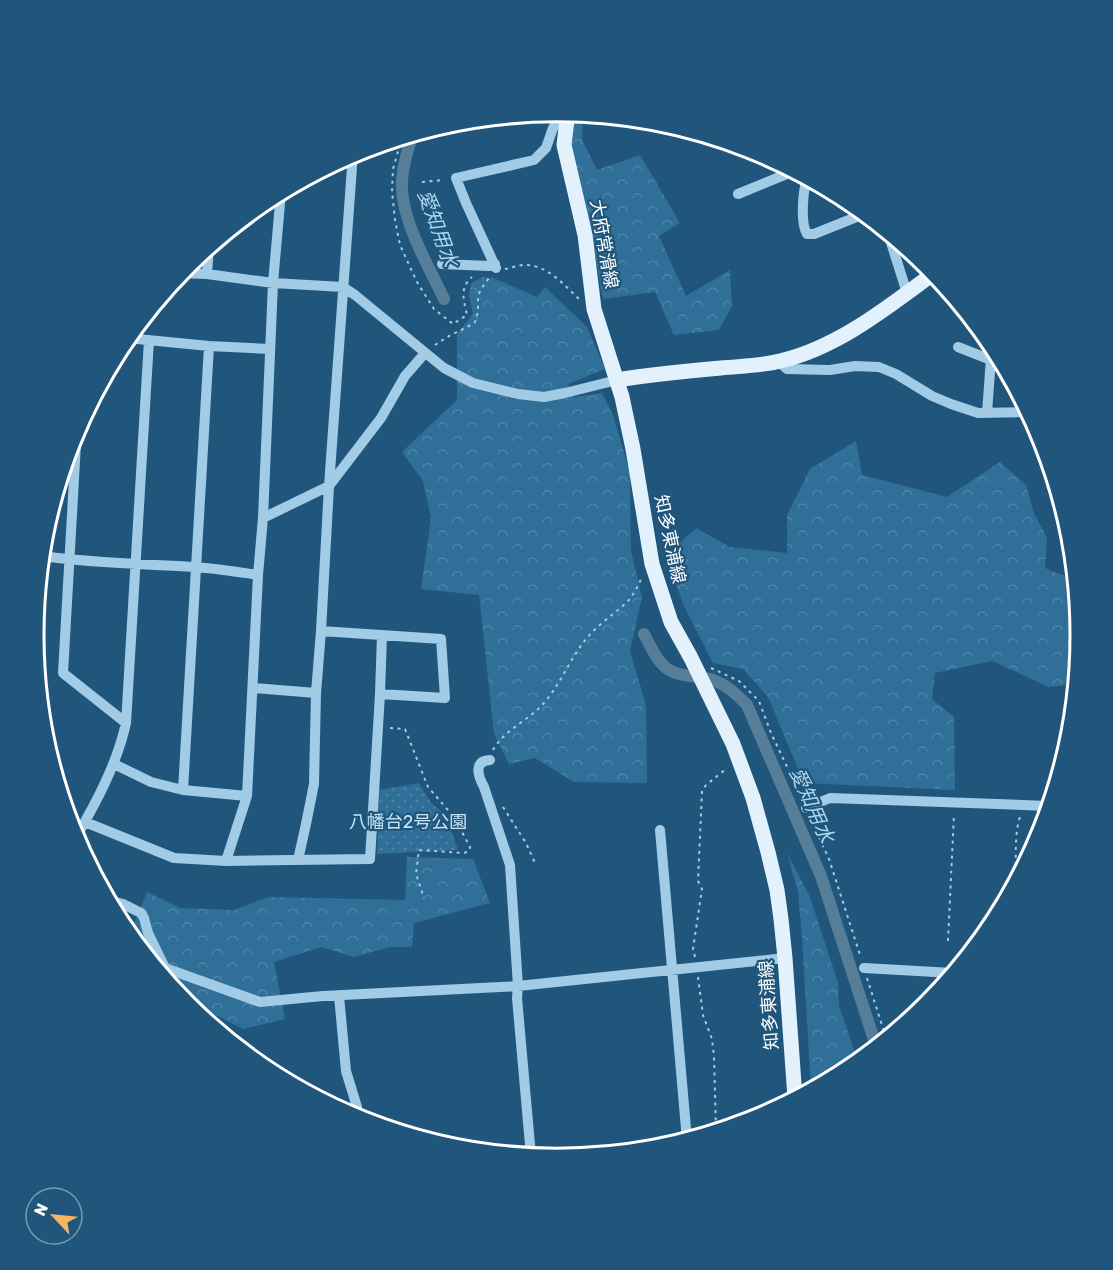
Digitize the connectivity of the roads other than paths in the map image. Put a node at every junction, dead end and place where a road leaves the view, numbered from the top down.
1 (557, 122) edge
2 (567, 122) edge
3 (352, 165) edge
4 (784, 175) edge
5 (804, 186) edge
6 (738, 194) dead end
7 (280, 203) edge
8 (855, 218) edge
9 (893, 247) edge
10 (208, 258) edge
11 (442, 264) dead end
12 (193, 273) edge
13 (207, 274) junction
14 (925, 279) edge
15 (273, 283) junction
16 (343, 287) junction
17 (907, 292) junction
18 (138, 339) edge
19 (149, 340) junction
20 (209, 346) junction
21 (958, 347) dead end
22 (269, 349) junction
23 (426, 353) junction
24 (989, 359) edge
25 (779, 362) junction
26 (991, 362) edge
27 (617, 380) junction
28 (1019, 412) edge
29 (987, 413) junction
30 (75, 460) edge
31 (329, 486) junction
32 (263, 518) junction
33 (50, 557) edge
34 (69, 560) junction
35 (134, 565) junction
36 (196, 567) junction
37 (258, 575) junction
38 (321, 631) junction
39 (382, 635) junction
40 (253, 688) junction
41 (316, 693) junction
42 (380, 694) junction
43 (126, 723) junction
44 (490, 760) road end
45 (114, 764) junction
46 (183, 790) junction
47 (247, 796) junction
48 (1040, 806) edge
49 (806, 808) road end
50 (85, 822) junction
51 (82, 828) edge
52 (660, 830) dead end
53 (298, 860) junction
54 (226, 861) junction
55 (120, 903) edge
56 (785, 958) junction
57 (162, 962) edge
58 (864, 968) road end
59 (168, 969) edge
60 (672, 969) junction
61 (942, 972) edge
62 (518, 986) junction
63 (339, 996) junction
64 (794, 1089) edge
65 (357, 1108) edge
66 (686, 1132) edge
67 (530, 1147) edge

1 - 11 street
2 - 27 main road, 大府常滑線
3 - 16 street
4 - 6 street
5 - 8 street
7 - 15 street
9 - 17 street
10 - 13 street
12 - 13 street
13 - 15 street
14 - 17 main road
15 - 16 street
15 - 22 street
16 - 23 street
16 - 31 street
17 - 25 main road
18 - 19 street
19 - 20 street
19 - 35 street
20 - 22 street
20 - 36 street
21 - 24 street
22 - 32 street
23 - 27 street
23 - 31 street
25 - 27 main road
25 - 29 street
26 - 29 street
27 - 56 main road, 知多東浦線
28 - 29 street
30 - 34 street
31 - 32 street
31 - 38 street
32 - 37 street
33 - 34 street
34 - 35 street
34 - 43 street
35 - 36 street
35 - 43 street
36 - 37 street
36 - 46 street
37 - 40 street
38 - 39 street
38 - 41 street
39 - 42 street
39 - 42 street
40 - 41 street
40 - 47 street
41 - 53 street
42 - 53 street
43 - 45 street
44 - 62 street
45 - 46 street
45 - 50 street
46 - 47 street
47 - 54 street
48 - 49 street
50 - 51 street
50 - 54 street
52 - 60 street
53 - 54 street
55 - 57 street
56 - 60 street
56 - 64 main road, 知多東浦線
58 - 61 street
59 - 63 street
60 - 62 street
60 - 66 street
62 - 63 street
62 - 67 street
63 - 65 street

